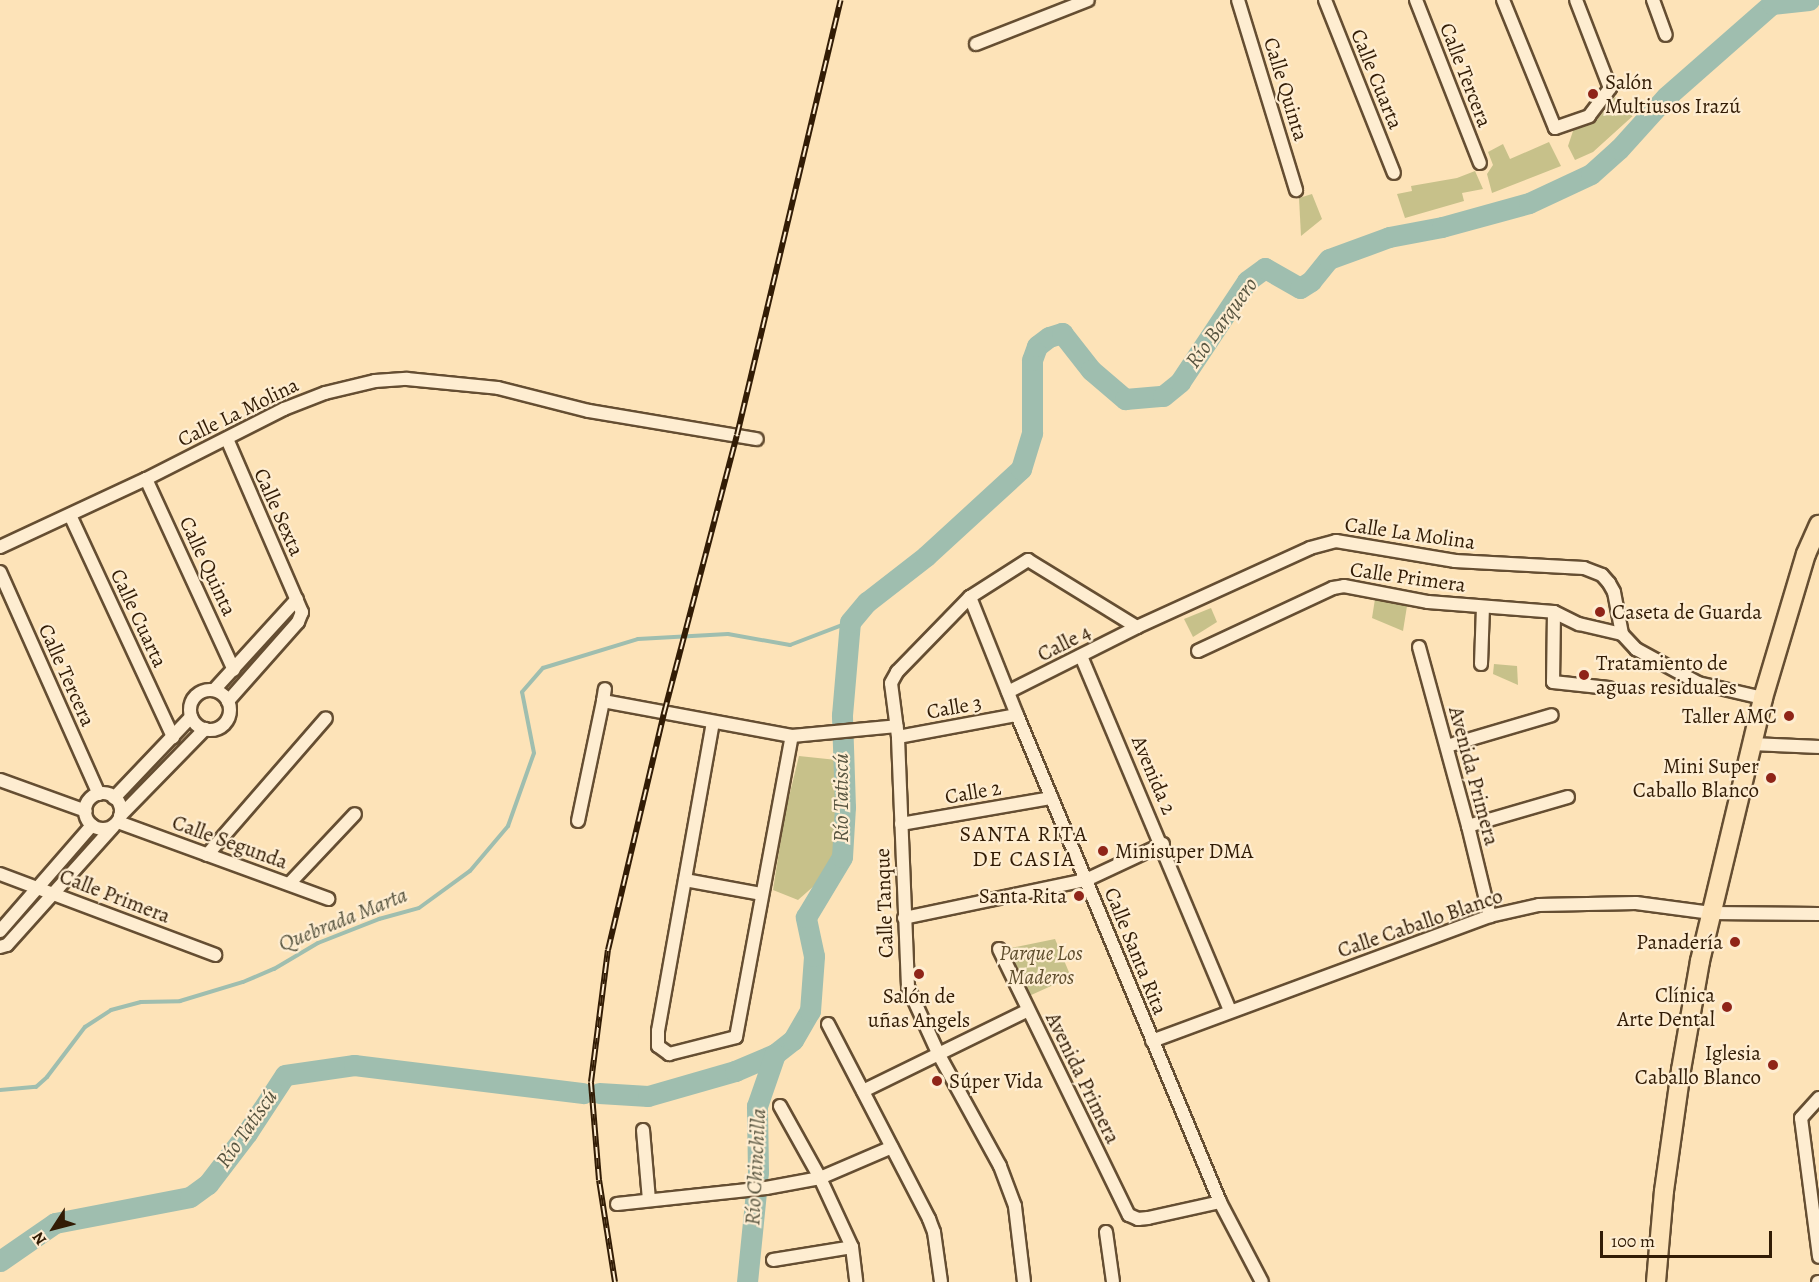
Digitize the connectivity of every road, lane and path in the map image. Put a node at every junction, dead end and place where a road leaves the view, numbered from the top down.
1 (1088, 0) edge
2 (1238, 0) edge
3 (1324, 0) edge
4 (1416, 0) edge
5 (1503, 0) edge
6 (1576, 0) edge
7 (1653, 0) edge
8 (1666, 35) dead end
9 (976, 44) dead end
10 (1480, 164) dead end
11 (1394, 173) dead end
12 (1296, 190) dead end
13 (227, 439) junction
14 (757, 439) dead end
15 (146, 479) junction
16 (70, 515) junction
17 (1819, 525) edge
18 (0, 547) edge
19 (0, 572) edge
20 (970, 597) junction
21 (297, 599) junction
22 (1483, 607) junction
23 (1554, 612) junction
24 (1137, 627) junction
25 (1622, 634) junction
26 (1419, 647) dead end
27 (1198, 651) dead end
28 (1081, 656) junction
29 (1481, 664) dead end
30 (234, 670) junction
31 (1609, 688) dead end
32 (214, 690) junction
33 (1008, 692) junction
34 (1763, 698) junction
35 (228, 701) junction
36 (1017, 715) junction
37 (1552, 715) dead end
38 (191, 717) junction
39 (326, 718) dead end
40 (713, 722) junction
41 (205, 729) junction
42 (897, 731) junction
43 (792, 736) junction
44 (173, 737) junction
45 (1752, 744) junction
46 (1447, 746) junction
47 (1819, 747) edge
48 (0, 780) edge
49 (99, 794) junction
50 (1568, 797) dead end
51 (114, 798) junction
52 (1052, 798) junction
53 (86, 811) junction
54 (355, 814) dead end
55 (583, 815) dead end
56 (117, 822) junction
57 (901, 824) junction
58 (92, 825) junction
59 (1468, 826) junction
60 (1163, 844) junction
61 (207, 855) junction
62 (0, 874) edge
63 (685, 880) junction
64 (1086, 880) junction
65 (289, 884) junction
66 (39, 888) junction
67 (53, 893) junction
68 (761, 894) junction
69 (328, 900) dead end
70 (1711, 914) junction
71 (1819, 914) edge
72 (1490, 916) junction
73 (904, 918) junction
74 (0, 931) edge
75 (3, 946) edge
76 (999, 949) dead end
77 (215, 955) dead end
78 (1028, 1010) junction
79 (1230, 1010) junction
80 (828, 1024) dead end
81 (1152, 1041) junction
82 (939, 1055) junction
83 (863, 1091) junction
84 (1819, 1098) edge
85 (780, 1106) dead end
86 (643, 1130) dead end
87 (892, 1147) junction
88 (820, 1178) junction
89 (649, 1200) junction
90 (1220, 1202) junction
91 (617, 1204) dead end
92 (1106, 1232) dead end
93 (852, 1247) junction
94 (1819, 1257) edge
95 (773, 1260) dead end
96 (856, 1282) edge
97 (941, 1282) edge
98 (1024, 1282) edge
99 (1113, 1282) edge
100 (1262, 1282) edge
101 (1656, 1282) edge

1 - 9 street
2 - 12 street, Calle Quinta
3 - 11 street, Calle Cuarta
4 - 10 street, Calle Tercera
5 - 6 street
7 - 8 street
13 - 14 street, Calle La Molina
13 - 15 street, Calle La Molina
13 - 21 street, Calle Sexta
15 - 16 street, Calle La Molina
15 - 30 street, Calle Quinta
16 - 18 street, Calle La Molina
16 - 44 street, Calle Cuarta
17 - 34 main road
19 - 49 street, Calle Tercera
20 - 24 street, Calle Tanque
20 - 33 street, Calle Santa Rita
20 - 42 street, Calle Tanque
21 - 30 street
21 - 35 street
22 - 23 street, Calle Primera
22 - 27 street, Calle Primera
22 - 29 street
23 - 25 street, Calle Primera
23 - 31 street
24 - 25 street, Calle La Molina
24 - 28 street, Calle 4
25 - 34 street
26 - 46 street, Avenida Primera
28 - 33 street, Calle 4
28 - 60 street, Avenida 2
30 - 32 street
32 - 35 street
32 - 38 street
33 - 36 street, Calle Santa Rita
34 - 45 main road
35 - 41 street
36 - 42 street, Calle 3
36 - 52 street, Calle Santa Rita
37 - 46 street
38 - 41 street
38 - 44 street
39 - 61 street
40 - 43 street, Calle 3
40 - 55 street, Calle 3
40 - 63 street
41 - 56 street
42 - 43 street, Calle 3
42 - 57 street, Calle Tanque
43 - 68 street
44 - 51 street
45 - 47 street
45 - 70 main road
46 - 59 street, Avenida Primera
48 - 53 street
49 - 51 street
49 - 53 street
50 - 59 street
51 - 56 street
52 - 57 street, Calle 2
52 - 64 street, Calle Santa Rita
53 - 58 street
54 - 65 street
56 - 58 street
56 - 61 street, Calle Segunda
56 - 67 street
57 - 73 street, Calle Tanque
58 - 66 street
59 - 72 street, Avenida Primera
60 - 64 street
60 - 79 street, Avenida 2
61 - 65 street, Calle Segunda
62 - 66 street, Calle Primera
63 - 68 street
63 - 68 street
64 - 73 street
64 - 81 street, Calle Santa Rita
65 - 69 street, Calle Segunda
66 - 67 street, Calle Primera
66 - 74 street
67 - 75 street
67 - 77 street, Calle Primera
70 - 71 street, Calle Caballo Blanco
70 - 72 street, Calle Caballo Blanco
70 - 101 main road
72 - 79 street, Calle Caballo Blanco
73 - 82 street, Calle Tanque
76 - 78 street, Avenida Primera
78 - 82 street
78 - 90 street, Avenida Primera
79 - 81 street, Calle Caballo Blanco
80 - 83 street
81 - 90 street, Calle Santa Rita
82 - 83 street
82 - 98 street, Calle Tanque
83 - 87 street
84 - 94 street
85 - 88 street
86 - 89 street
87 - 88 street
87 - 97 street
88 - 89 street
88 - 93 street
89 - 91 street
90 - 100 street, Calle Santa Rita
92 - 99 street
93 - 95 street
93 - 96 street

